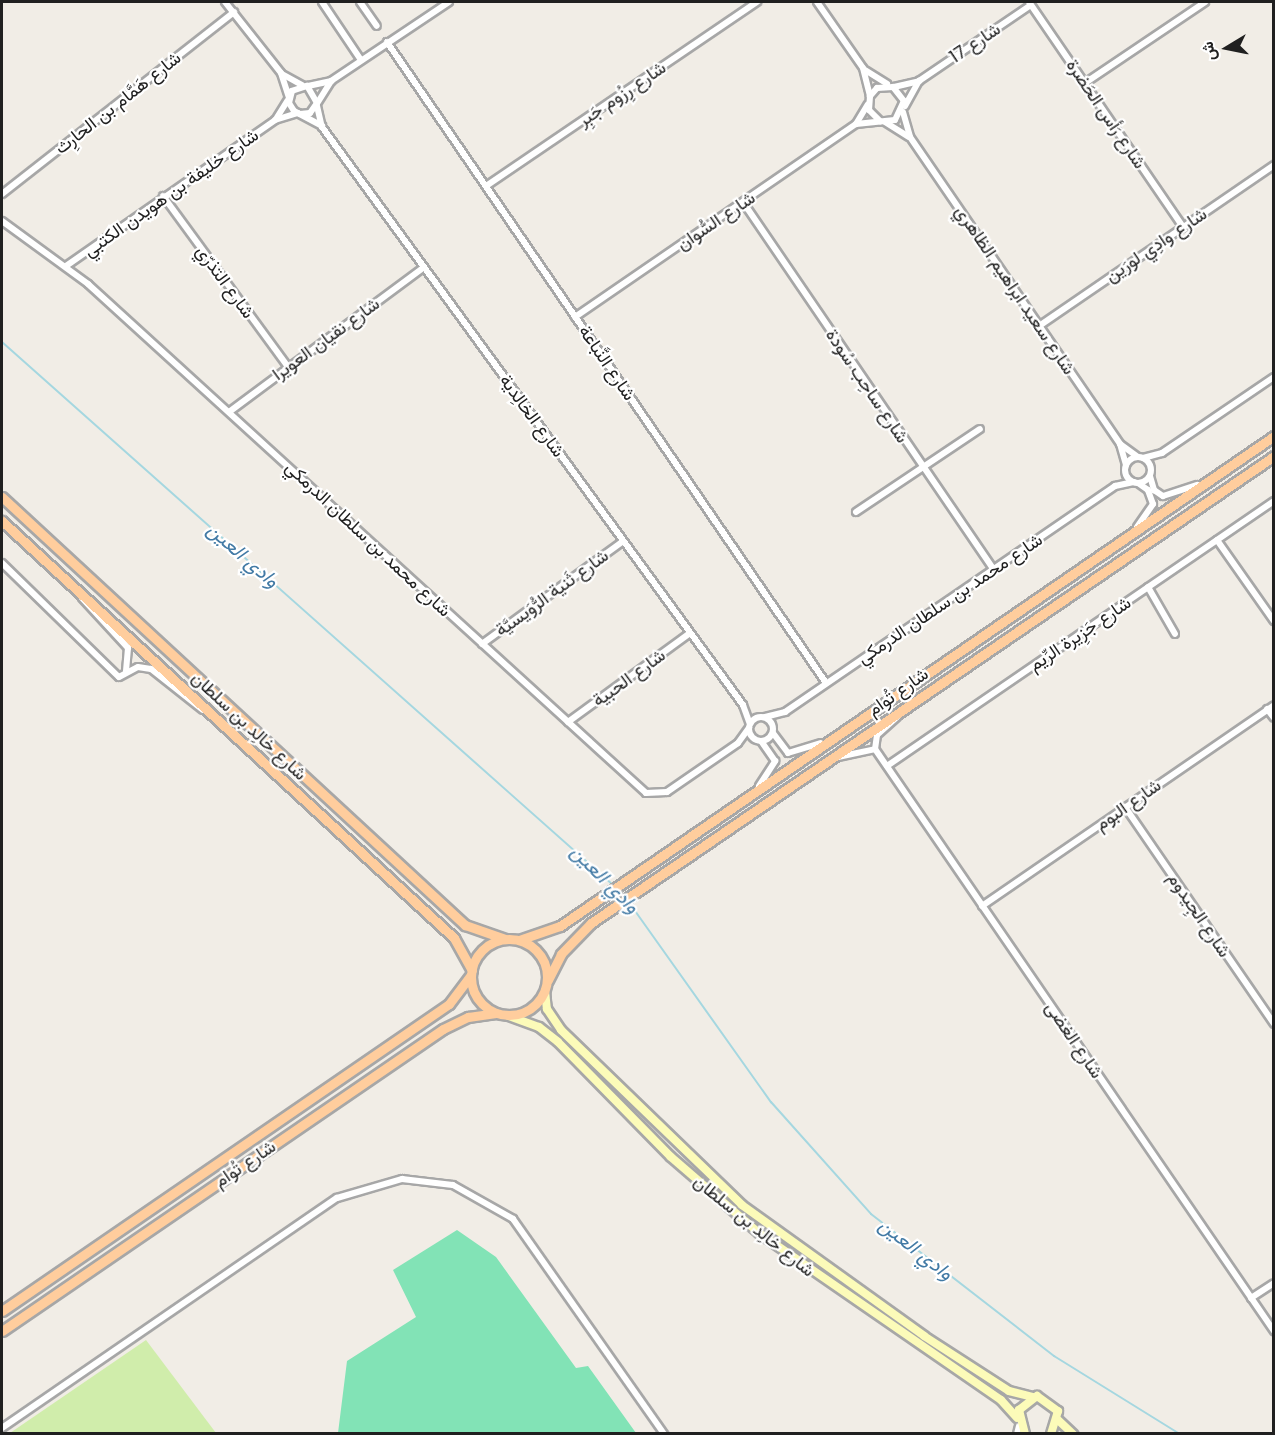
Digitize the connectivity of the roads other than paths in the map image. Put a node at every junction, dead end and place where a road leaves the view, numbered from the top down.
1 (225, 2) edge
2 (322, 2) edge
3 (360, 2) edge
4 (449, 2) edge
5 (757, 2) edge
6 (817, 2) edge
7 (1205, 2) edge
8 (1030, 3) edge
9 (234, 12) junction
10 (377, 26) dead end
11 (387, 42) junction
12 (361, 60) junction
13 (863, 68) junction
14 (281, 73) junction
15 (331, 81) junction
16 (919, 81) junction
17 (1085, 83) junction
18 (305, 86) junction
19 (891, 86) junction
20 (870, 96) junction
21 (289, 99) junction
22 (317, 104) junction
23 (868, 104) junction
24 (904, 109) junction
25 (299, 114) junction
26 (275, 120) junction
27 (882, 121) junction
28 (856, 124) junction
29 (322, 126) junction
30 (910, 137) junction
31 (1274, 165) edge
32 (486, 186) junction
33 (2, 194) edge
34 (163, 196) junction
35 (743, 202) junction
36 (2, 220) edge
37 (1183, 227) junction
38 (66, 266) junction
39 (424, 267) junction
40 (575, 317) junction
41 (1039, 326) junction
42 (288, 367) junction
43 (1274, 377) edge
44 (229, 412) junction
45 (980, 429) dead end
46 (1274, 436) edge
47 (1120, 444) junction
48 (1162, 453) junction
49 (1274, 456) edge
50 (1141, 457) junction
51 (1125, 466) junction
52 (923, 467) junction
53 (1150, 473) junction
54 (1208, 480) junction
55 (1136, 482) junction
56 (1115, 486) junction
57 (2, 497) edge
58 (1274, 501) edge
59 (856, 512) dead end
60 (2, 521) edge
61 (1133, 532) junction
62 (1216, 540) junction
63 (622, 542) junction
64 (2, 563) edge
65 (993, 568) junction
66 (1148, 587) junction
67 (79, 593) junction
68 (1274, 621) edge
69 (690, 633) junction
70 (1175, 634) dead end
71 (482, 644) junction
72 (126, 672) junction
73 (826, 683) junction
74 (743, 705) junction
75 (1270, 707) edge
76 (207, 711) junction
77 (785, 712) junction
78 (899, 713) junction
79 (763, 716) junction
80 (1274, 718) edge
81 (568, 722) junction
82 (749, 726) junction
83 (773, 731) junction
84 (830, 739) junction
85 (759, 741) junction
86 (738, 743) junction
87 (875, 749) junction
88 (832, 759) junction
89 (887, 766) junction
90 (752, 793) junction
91 (1125, 807) junction
92 (982, 906) junction
93 (505, 939) junction
94 (519, 940) junction
95 (472, 972) junction
96 (548, 980) junction
97 (545, 991) junction
98 (501, 1014) junction
99 (1274, 1024) edge
100 (1274, 1283) edge
101 (1251, 1298) junction
102 (2, 1311) edge
103 (2, 1331) edge
104 (1274, 1331) edge
105 (1033, 1397) junction
106 (1058, 1419) junction
107 (2, 1428) edge
108 (1020, 1428) edge
109 (664, 1434) edge
110 (1051, 1434) edge
111 (1073, 1434) edge

1 - 9 street
2 - 12 street
3 - 10 street
4 - 11 street
5 - 32 street, شارع رِزُوم جَبِر
6 - 13 street
7 - 17 street
8 - 16 street, شارع 17
8 - 17 street, شارع رَأس الحَضرة
9 - 14 street
9 - 33 street, شارع هَمَّام بن الحارِث
11 - 12 street
11 - 32 street, شارع النَّباعة
12 - 15 street
13 - 19 street
13 - 20 street
14 - 18 street
14 - 21 street
15 - 18 street
15 - 22 street
16 - 19 street, شارع 17
16 - 24 street, شارع 17
17 - 37 street, شارع رَأس الحَضرة
18 - 21 street, شارع خليفة بن هويدن الكتبي
18 - 22 street, شارع الخالِدية
19 - 20 street, شارع 17
19 - 24 street, شارع سعيد ابراهيم الظاهري
20 - 23 street, شارع السُّوان
21 - 25 street
21 - 26 street, شارع خليفة بن هويدن الكتبي
22 - 25 street, شارع خليفة بن هويدن الكتبي
22 - 29 street, شارع الخالِدية
23 - 27 street
23 - 28 street, شارع السُّوان
24 - 27 street
24 - 30 street, شارع سعيد ابراهيم الظاهري
25 - 26 street, شارع خليفة بن هويدن الكتبي
25 - 29 street, شارع الخالِدية
26 - 34 street, شارع خليفة بن هويدن الكتبي
27 - 28 street, شارع السُّوان
27 - 30 street, شارع سعيد ابراهيم الظاهري
28 - 35 street, شارع السُّوان
29 - 39 street, شارع الخالِدية
30 - 41 street, شارع سعيد ابراهيم الظاهري
31 - 37 street, شارع وادِي لورَين
32 - 40 street, شارع النَّباعة
34 - 38 street, شارع خليفة بن هويدن الكتبي
34 - 42 street, شارع التذرّي
35 - 40 street, شارع السُّوان
35 - 52 street, شارع ساحِب سُودة
36 - 38 street, شارع محمد بن سلطان الدرمكي
37 - 41 street, شارع وادِي لورَين
38 - 44 street, شارع محمد بن سلطان الدرمكي
39 - 42 street, شارع نقيان العويرا
39 - 63 street, شارع الخالِدية
40 - 73 street, شارع النَّباعة
41 - 47 street, شارع سعيد ابراهيم الظاهري
42 - 44 street, شارع نقيان العويرا
43 - 48 street
44 - 71 street, شارع محمد بن سلطان الدرمكي
45 - 52 street
46 - 54 main road, شارع تُوام
47 - 50 street, شارع سعيد ابراهيم الظاهري
47 - 51 street, شارع سعيد ابراهيم الظاهري
48 - 50 street
48 - 53 street
49 - 78 main road, شارع تُوام
50 - 51 street
50 - 53 street
51 - 55 street, شارع سعيد ابراهيم الظاهري
51 - 56 street, شارع محمد بن سلطان الدرمكي
52 - 59 street
52 - 65 street, شارع ساحِب سُودة
53 - 54 street
53 - 55 street
54 - 61 main road, شارع تُوام
55 - 56 street, شارع محمد بن سلطان الدرمكي
55 - 61 street
56 - 65 street, شارع محمد بن سلطان الدرمكي
57 - 93 main road, شارع خالِد بن سلطان
58 - 62 street, شارع جَزِيرة الرِّيم
60 - 67 main road, شارع خالِد بن سلطان
61 - 84 main road, شارع تُوام
62 - 66 street, شارع جَزِيرة الرِّيم
62 - 68 street
63 - 69 street, شارع الخالِدية
63 - 71 street, شارع ثَنية الرُّوَيسيَّة
64 - 72 street
65 - 73 street, شارع محمد بن سلطان الدرمكي
66 - 70 street
66 - 89 street, شارع جَزِيرة الرِّيم
67 - 72 street
67 - 76 main road, شارع خالِد بن سلطان
69 - 74 street, شارع الخالِدية
69 - 81 street, شارع الحبية
71 - 81 street, شارع محمد بن سلطان الدرمكي
72 - 76 street
73 - 77 street, شارع محمد بن سلطان الدرمكي
74 - 79 street, شارع الخالِدية
74 - 82 street, شارع الخالِدية
75 - 80 street
75 - 91 street, شارع البوم
76 - 95 main road, شارع خالِد بن سلطان
77 - 79 street, شارع محمد بن سلطان الدرمكي
77 - 83 street, شارع محمد بن سلطان الدرمكي
78 - 87 street
78 - 88 main road, شارع تُوام
79 - 82 street, شارع محمد بن سلطان الدرمكي
79 - 83 street
81 - 86 street, شارع محمد بن سلطان الدرمكي
82 - 85 street, شارع الخالِدية
82 - 86 street, شارع محمد بن سلطان الدرمكي
83 - 84 street
83 - 85 street
84 - 90 main road, شارع تُوام
85 - 86 street, شارع محمد بن سلطان الدرمكي
85 - 90 street
87 - 88 street
87 - 89 street, شارع الغضى
88 - 96 main road, شارع تُوام
89 - 92 street, شارع الغضى
90 - 94 main road, شارع تُوام
91 - 92 street, شارع البوم
91 - 99 street, شارع الجِيدوم
92 - 101 street, شارع الغضى
93 - 94 main road
93 - 95 main road
94 - 96 main road
95 - 98 main road
95 - 102 main road, شارع تُوام
96 - 97 main road
97 - 98 main road
97 - 105 street, شارع خالِد بن سلطان
98 - 103 main road, شارع تُوام
98 - 108 street, شارع خالِد بن سلطان
100 - 101 street
101 - 104 street, شارع الغضى
105 - 106 street, شارع خالِد بن سلطان
105 - 108 street
106 - 110 street
106 - 111 street
107 - 109 street

